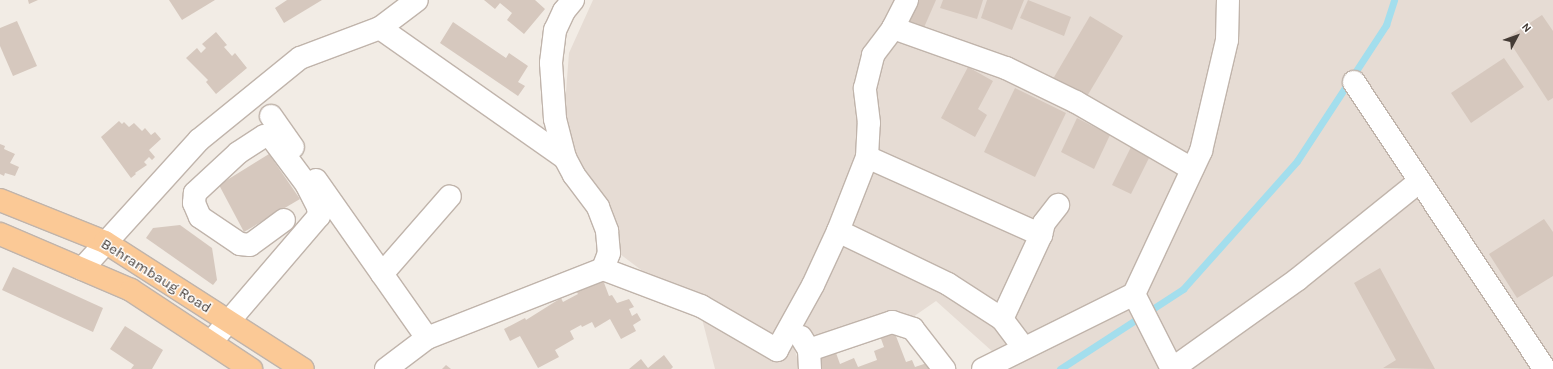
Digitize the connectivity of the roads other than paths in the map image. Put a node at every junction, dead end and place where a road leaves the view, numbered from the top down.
1 (417, 0) edge
2 (573, 0) edge
3 (907, 0) edge
4 (1228, 0) edge
5 (380, 28) junction
6 (893, 28) junction
7 (1354, 82) dead end
8 (271, 116) dead end
9 (867, 157) junction
10 (565, 158) junction
11 (1192, 169) junction
12 (1420, 181) junction
13 (450, 196) dead end
14 (0, 200) edge
15 (1058, 205) dead end
16 (284, 220) dead end
17 (838, 232) junction
18 (0, 234) edge
19 (1041, 235) junction
20 (105, 242) junction
21 (82, 269) junction
22 (603, 269) junction
23 (382, 274) junction
24 (1134, 294) junction
25 (1002, 319) junction
26 (228, 321) junction
27 (792, 322) junction
28 (427, 338) junction
29 (211, 342) junction
30 (1024, 348) junction
31 (810, 359) edge
32 (251, 369) edge
33 (303, 369) edge
34 (386, 369) edge
35 (944, 369) edge
36 (983, 369) edge
37 (1545, 369) edge

1 - 5 street
2 - 10 street
3 - 6 street
4 - 11 street
5 - 10 street
5 - 20 street
6 - 9 street
6 - 11 street
7 - 12 street
8 - 23 street
9 - 17 street
9 - 19 street
10 - 22 street
11 - 24 street
12 - 24 street
12 - 37 street
13 - 23 street
14 - 20 main road, Behrambaug Road
15 - 19 street
16 - 26 street
17 - 25 street
17 - 27 street
18 - 21 main road, Behrambaug Road
19 - 25 street
20 - 21 street
20 - 26 main road, Behrambaug Road
21 - 29 main road, Behrambaug Road
22 - 27 street
22 - 28 street
23 - 28 street
24 - 30 street
25 - 30 street
26 - 29 street
26 - 33 main road, Behrambaug Road
27 - 31 street
28 - 34 street
29 - 32 main road, Behrambaug Road
30 - 36 street
31 - 35 street

